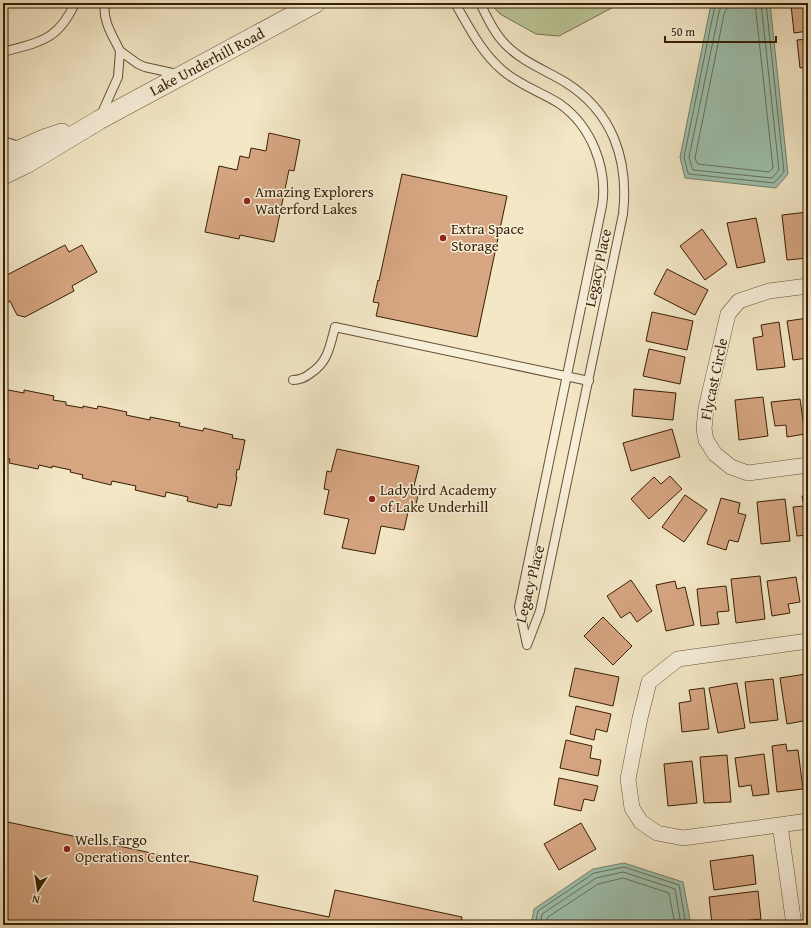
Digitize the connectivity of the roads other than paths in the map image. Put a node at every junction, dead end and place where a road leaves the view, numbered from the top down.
1 (75, 3) edge
2 (105, 3) edge
3 (316, 3) edge
4 (456, 3) edge
5 (480, 3) edge
6 (120, 51) junction
7 (3, 52) edge
8 (182, 75) junction
9 (99, 120) junction
10 (3, 141) edge
11 (24, 148) junction
12 (3, 157) edge
13 (3, 175) edge
14 (808, 286) edge
15 (566, 377) junction
16 (293, 380) dead end
17 (589, 381) junction
18 (808, 465) edge
19 (808, 641) edge
20 (808, 821) edge
21 (780, 825) junction
22 (794, 925) edge

1 - 7 lane
2 - 6 lane
3 - 8 street, Lake Underhill Road
4 - 15 lane, Legacy Place
5 - 17 lane, Legacy Place
6 - 8 lane
6 - 9 lane
8 - 9 street, Lake Underhill Road
9 - 11 street, Lake Underhill Road
9 - 13 street, Lake Underhill Road
10 - 11 lane
11 - 12 street, Lake Underhill Road
14 - 18 street, Flycast Circle
15 - 16 lane
15 - 17 lane
15 - 17 lane, Legacy Place
19 - 21 street
20 - 21 street
21 - 22 street

